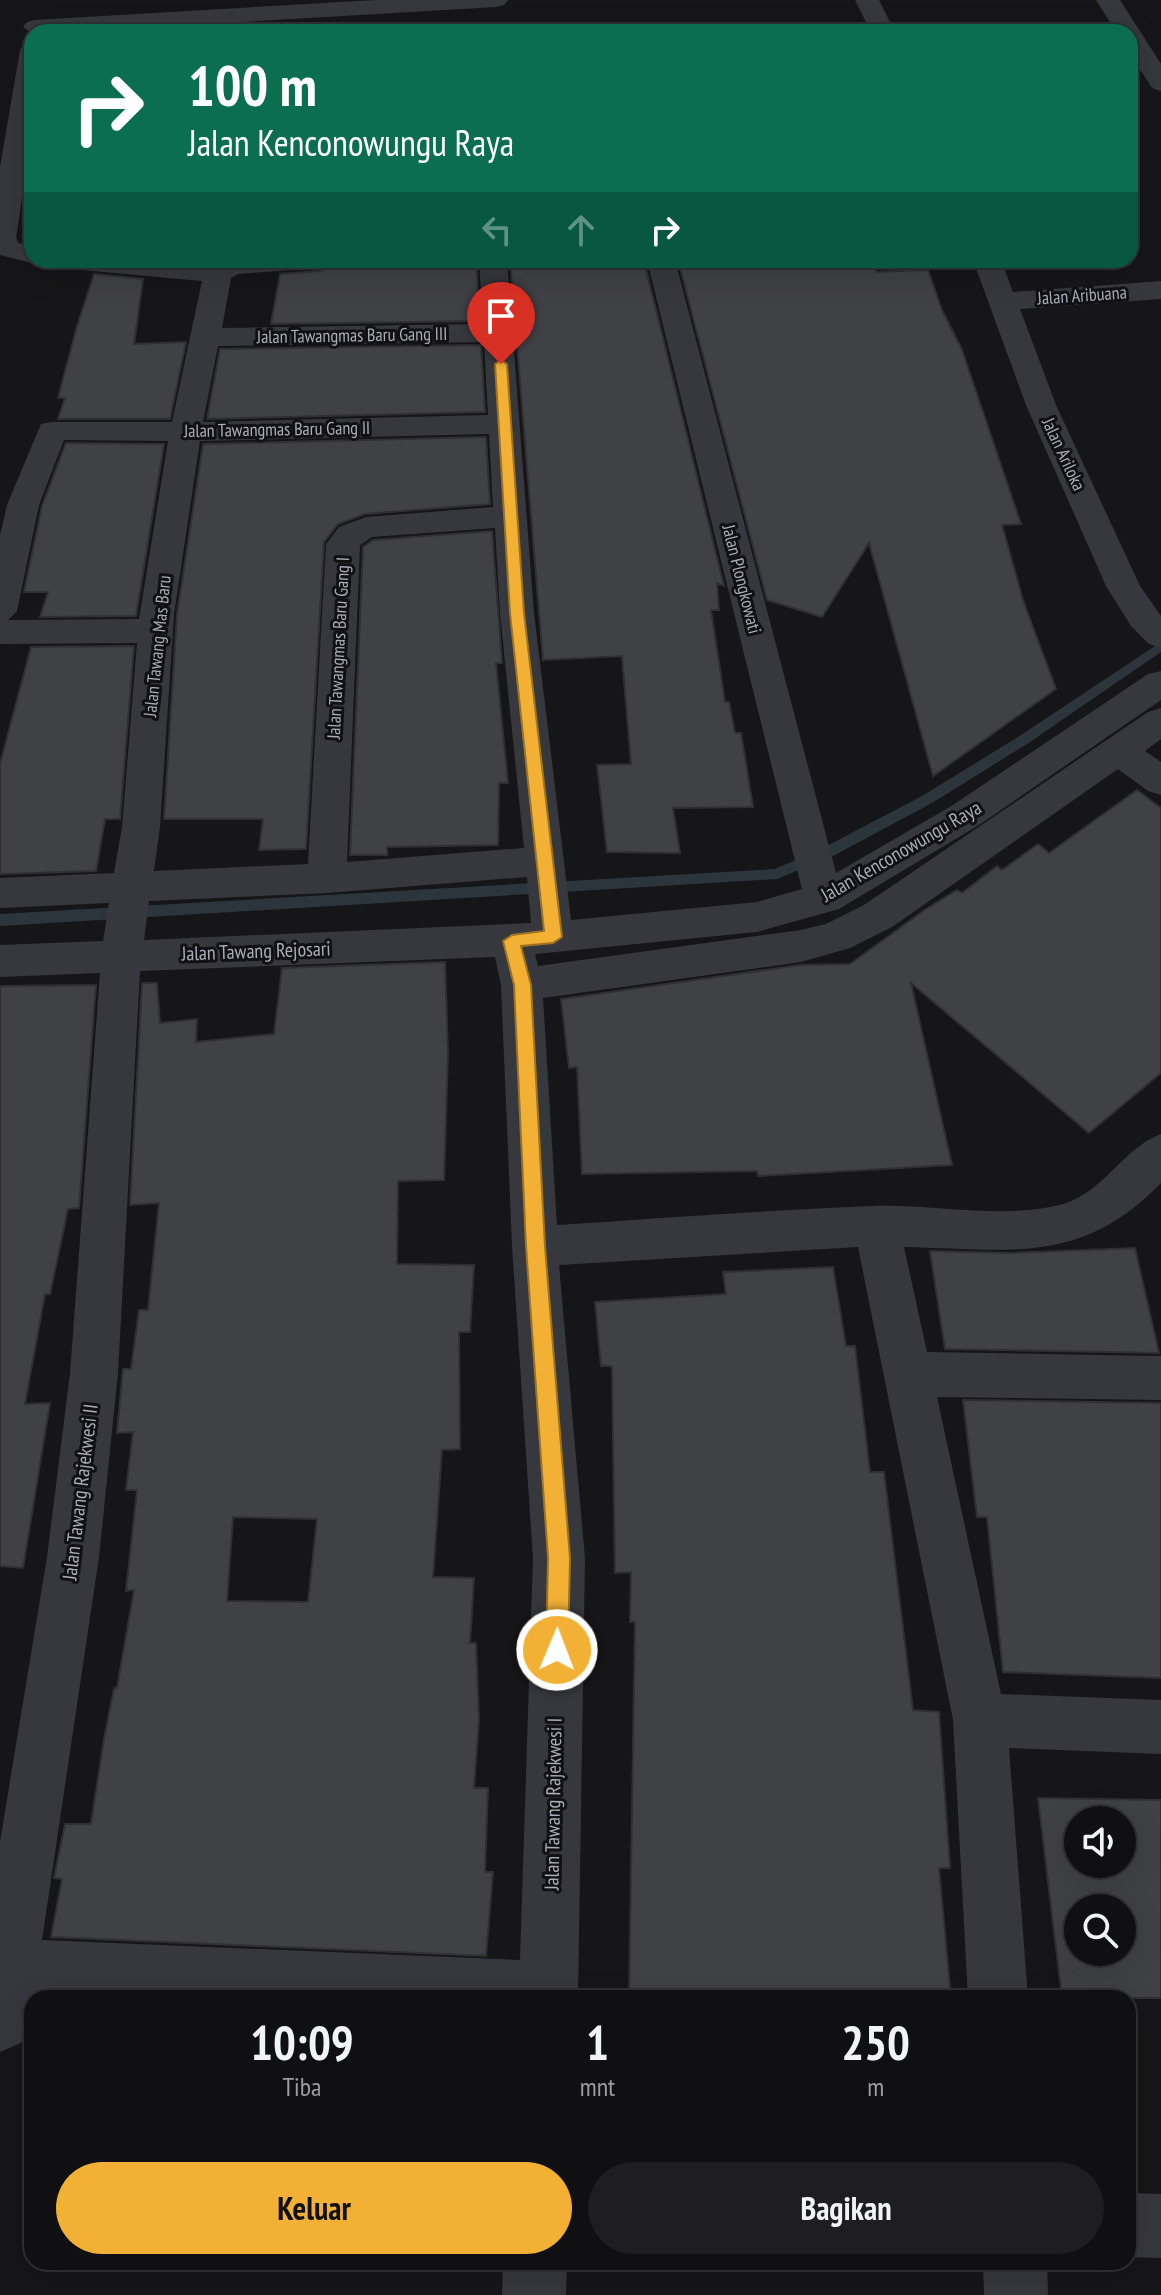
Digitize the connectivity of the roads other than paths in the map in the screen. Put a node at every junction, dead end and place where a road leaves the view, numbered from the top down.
1 (40, 0) edge
2 (496, 0) edge
3 (867, 0) edge
4 (1108, 0) edge
5 (428, 2) edge
6 (245, 8) edge
7 (36, 24) edge
8 (124, 24) edge
9 (879, 24) edge
10 (1123, 24) edge
11 (1138, 47) edge
12 (1161, 83) edge
13 (24, 148) edge
14 (24, 253) edge
15 (147, 268) edge
16 (228, 268) edge
17 (494, 268) edge
18 (663, 268) edge
19 (990, 268) edge
20 (218, 274) junction
21 (1161, 290) edge
22 (1004, 301) junction
23 (500, 333) junction
24 (203, 337) junction
25 (503, 424) junction
26 (187, 432) junction
27 (511, 516) junction
28 (0, 611) edge
29 (156, 631) junction
30 (0, 632) edge
31 (1157, 634) edge
32 (1161, 683) edge
33 (1161, 721) edge
34 (1119, 751) junction
35 (1161, 781) edge
36 (545, 864) junction
37 (327, 878) junction
38 (819, 881) junction
39 (0, 893) edge
40 (130, 894) junction
41 (535, 948) junction
42 (122, 950) junction
43 (0, 961) edge
44 (1161, 1153) edge
45 (877, 1226) junction
46 (535, 1246) junction
47 (906, 1374) junction
48 (1161, 1378) edge
49 (980, 1720) junction
50 (1161, 1727) edge
51 (3, 1986) edge
52 (276, 1990) edge
53 (548, 1990) edge
54 (997, 1990) edge
55 (1136, 2225) edge
56 (1161, 2226) edge
57 (535, 2270) edge
58 (1015, 2270) edge
59 (534, 2295) edge
60 (1016, 2295) edge

1 - 7 street
2 - 5 street
3 - 9 street
4 - 10 street
5 - 6 street
6 - 8 street
11 - 12 street
13 - 14 street
15 - 20 street
16 - 20 street
17 - 23 street, Jalan Tawang Rajekwesi I
18 - 38 street, Jalan Plongkowati
19 - 22 street, Jalan Ariloka
20 - 24 street, Jalan Tawang Mas Baru
21 - 22 street, Jalan Aribuana
22 - 31 street, Jalan Ariloka
23 - 24 street, Jalan Tawangmas Baru Gang III
23 - 25 street, Jalan Tawang Rajekwesi I
24 - 26 street, Jalan Tawang Mas Baru
25 - 26 street, Jalan Tawangmas Baru Gang II
25 - 27 street, Jalan Tawang Rajekwesi I
26 - 28 street, Jalan Tawangmas Baru Gang II
26 - 29 street, Jalan Tawang Mas Baru
27 - 36 street, Jalan Tawang Rajekwesi I
27 - 37 street, Jalan Tawangmas Baru Gang I
29 - 30 street
29 - 40 street, Jalan Tawang Mas Baru
32 - 38 street, Jalan Kenconowungu Raya
33 - 34 street
34 - 35 street
34 - 41 street
36 - 37 street
36 - 41 street, Jalan Tawang Rajekwesi I
37 - 40 street
38 - 41 street, Jalan Kenconowungu Raya
39 - 40 street
40 - 42 street, Jalan Tawang Mas Baru
41 - 42 street, Jalan Tawang Rejosari
41 - 46 street, Jalan Tawang Rajekwesi I
42 - 43 street, Jalan Tawang Rejosari
42 - 51 street, Jalan Tawang Rajekwesi II
44 - 45 street
45 - 46 street
45 - 47 street
46 - 53 street, Jalan Tawang Rajekwesi I
47 - 48 street
47 - 49 street
49 - 50 street
49 - 54 street
51 - 52 street
55 - 56 street
57 - 59 street
58 - 60 street

